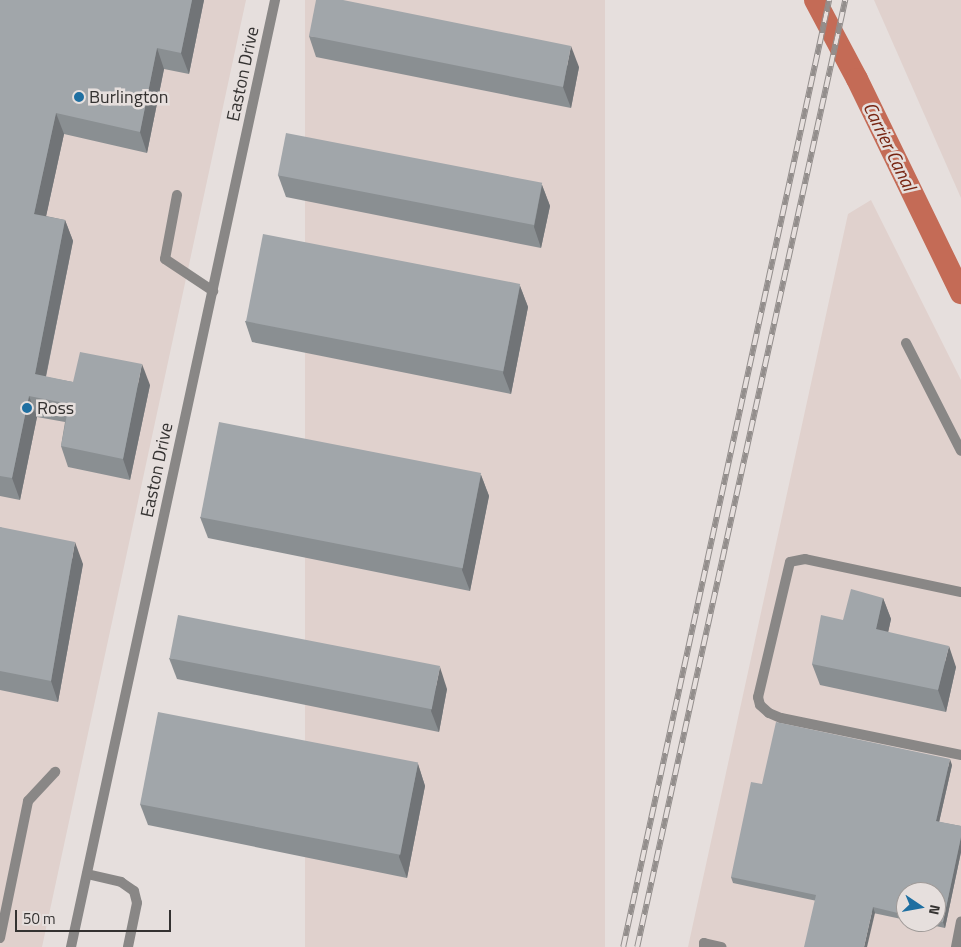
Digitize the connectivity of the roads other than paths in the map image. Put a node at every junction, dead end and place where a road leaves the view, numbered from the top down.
1 (275, 0) edge
2 (176, 195) dead end
3 (213, 291) junction
4 (906, 343) dead end
5 (961, 451) edge
6 (961, 592) edge
7 (961, 755) edge
8 (55, 772) dead end
9 (86, 874) junction
10 (961, 921) edge
11 (0, 938) edge
12 (704, 945) edge
13 (71, 947) edge
14 (128, 947) edge
15 (722, 947) edge
16 (956, 947) edge

1 - 3 street, Easton Drive
2 - 3 street
3 - 9 street, Easton Drive
4 - 5 street
6 - 7 street
8 - 11 street
9 - 13 street, Easton Drive
9 - 14 street
10 - 16 street
12 - 15 street

